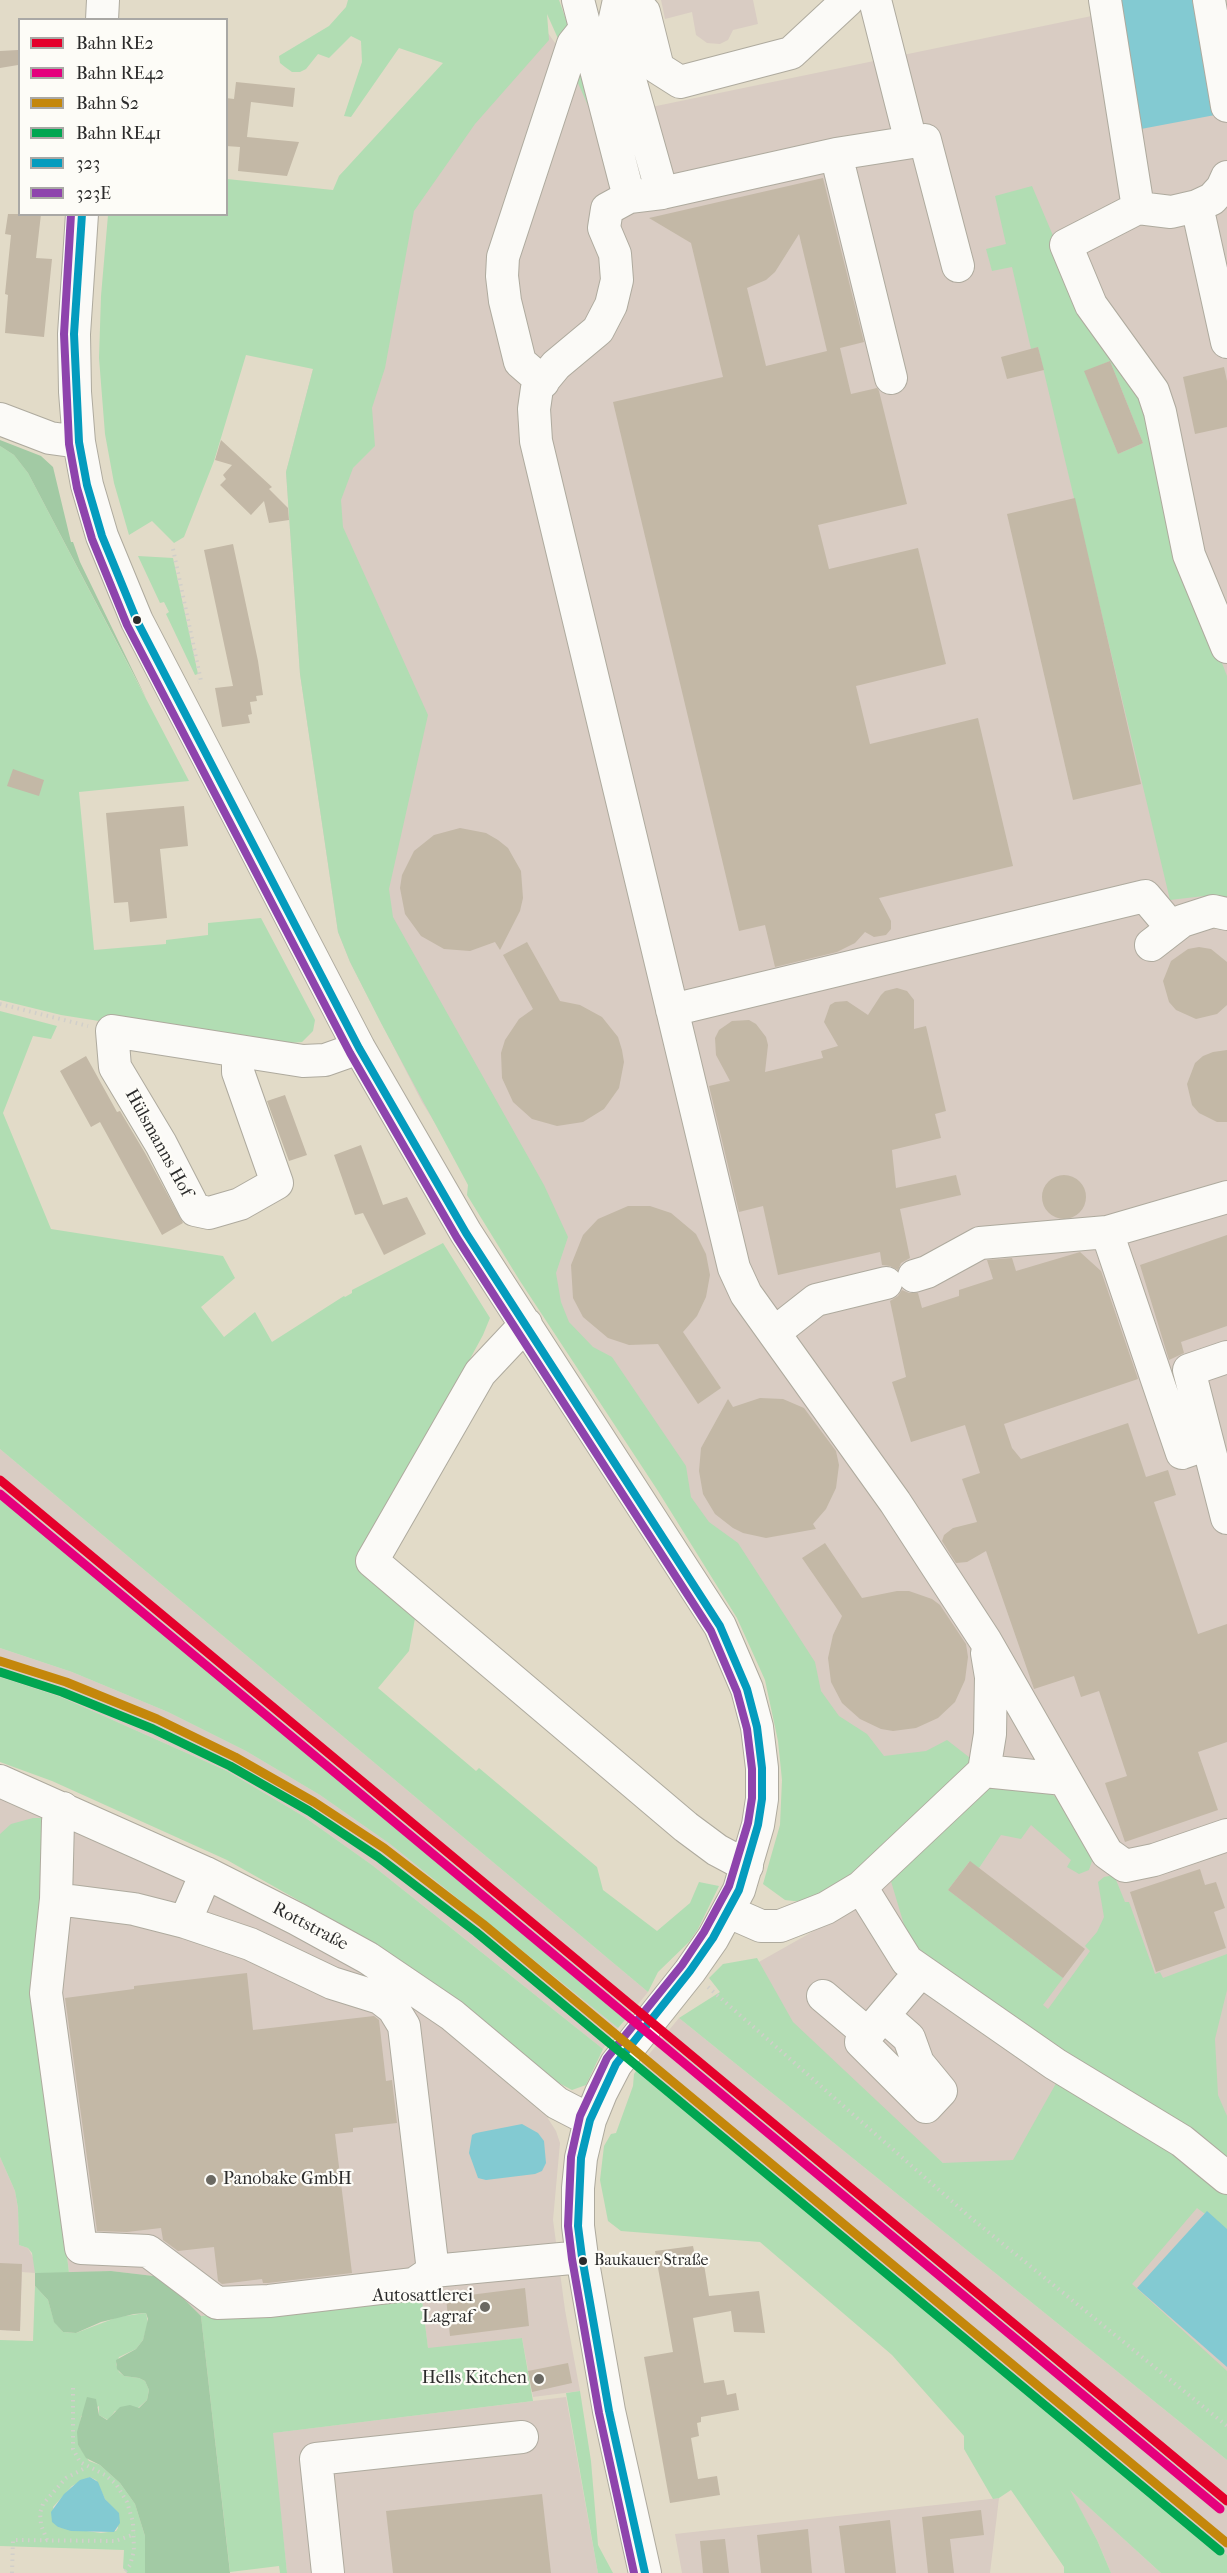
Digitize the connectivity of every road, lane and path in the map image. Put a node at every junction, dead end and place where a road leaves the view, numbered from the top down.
1 (103, 0) edge
2 (619, 0) edge
3 (630, 0) edge
4 (848, 0) edge
5 (875, 0) edge
6 (1105, 0) edge
7 (1209, 0) edge
8 (581, 15) edge
9 (102, 18) edge
10 (1227, 106) edge
11 (911, 142) junction
12 (836, 154) junction
13 (1227, 177) edge
14 (662, 193) junction
15 (629, 197) junction
16 (1197, 206) junction
17 (1138, 208) junction
18 (82, 216) edge
19 (958, 266) dead end
20 (1227, 342) edge
21 (891, 378) dead end
22 (543, 382) junction
23 (0, 419) edge
24 (80, 442) junction
25 (173, 549) dead end
26 (1227, 647) edge
27 (174, 696) junction
28 (1227, 914) edge
29 (0, 1004) edge
30 (672, 1010) junction
31 (112, 1031) junction
32 (359, 1048) junction
33 (238, 1052) junction
34 (1227, 1197) edge
35 (1107, 1232) junction
36 (526, 1324) junction
37 (774, 1332) junction
38 (1227, 1357) edge
39 (1208, 1444) junction
40 (1227, 1518) edge
41 (985, 1640) junction
42 (984, 1771) junction
43 (1064, 1779) junction
44 (0, 1781) edge
45 (63, 1808) junction
46 (1227, 1835) edge
47 (747, 1866) junction
48 (206, 1873) junction
49 (861, 1887) junction
50 (56, 1899) junction
51 (729, 1912) junction
52 (185, 1923) junction
53 (690, 1971) junction
54 (921, 1971) junction
55 (823, 1996) dead end
56 (590, 2120) junction
57 (1227, 2178) edge
58 (570, 2258) junction
59 (433, 2271) junction
60 (73, 2388) dead end
61 (1227, 2426) edge
62 (522, 2437) dead end
63 (87, 2467) junction
64 (135, 2534) junction
65 (47, 2540) junction
66 (12, 2573) edge
67 (124, 2573) edge
68 (328, 2573) edge
69 (645, 2573) edge

1 - 9 street
2 - 14 street
3 - 4 street
5 - 11 street
6 - 17 street
7 - 10 street
8 - 15 street
8 - 22 street
11 - 12 street
11 - 19 street
12 - 14 street
12 - 21 street
13 - 16 street
14 - 15 street
15 - 22 street
16 - 17 street
16 - 20 street
17 - 26 street
18 - 24 street
22 - 30 street
23 - 24 street
24 - 27 street
25 - 27 path
27 - 32 street
28 - 30 street
29 - 31 path
30 - 37 street
31 - 33 street
31 - 33 street, Hülsmanns Hof
32 - 33 street
32 - 36 street
34 - 35 street
35 - 37 street
35 - 39 street
36 - 47 street
36 - 47 street
37 - 41 street
38 - 39 street
39 - 40 street
41 - 42 street
41 - 43 street
42 - 43 street
42 - 49 street
43 - 46 street
44 - 45 street, Rottstraße
45 - 48 street, Rottstraße
45 - 50 street
47 - 51 street
48 - 52 street
48 - 56 street, Rottstraße
49 - 51 street
49 - 54 street
50 - 52 street
50 - 59 street
51 - 53 street
52 - 59 street
53 - 56 street
53 - 61 path
54 - 55 street
54 - 57 street
56 - 58 street
58 - 59 street
58 - 69 street
60 - 63 path
62 - 68 street
63 - 64 path
63 - 65 path
64 - 65 path
64 - 67 path
65 - 66 path

